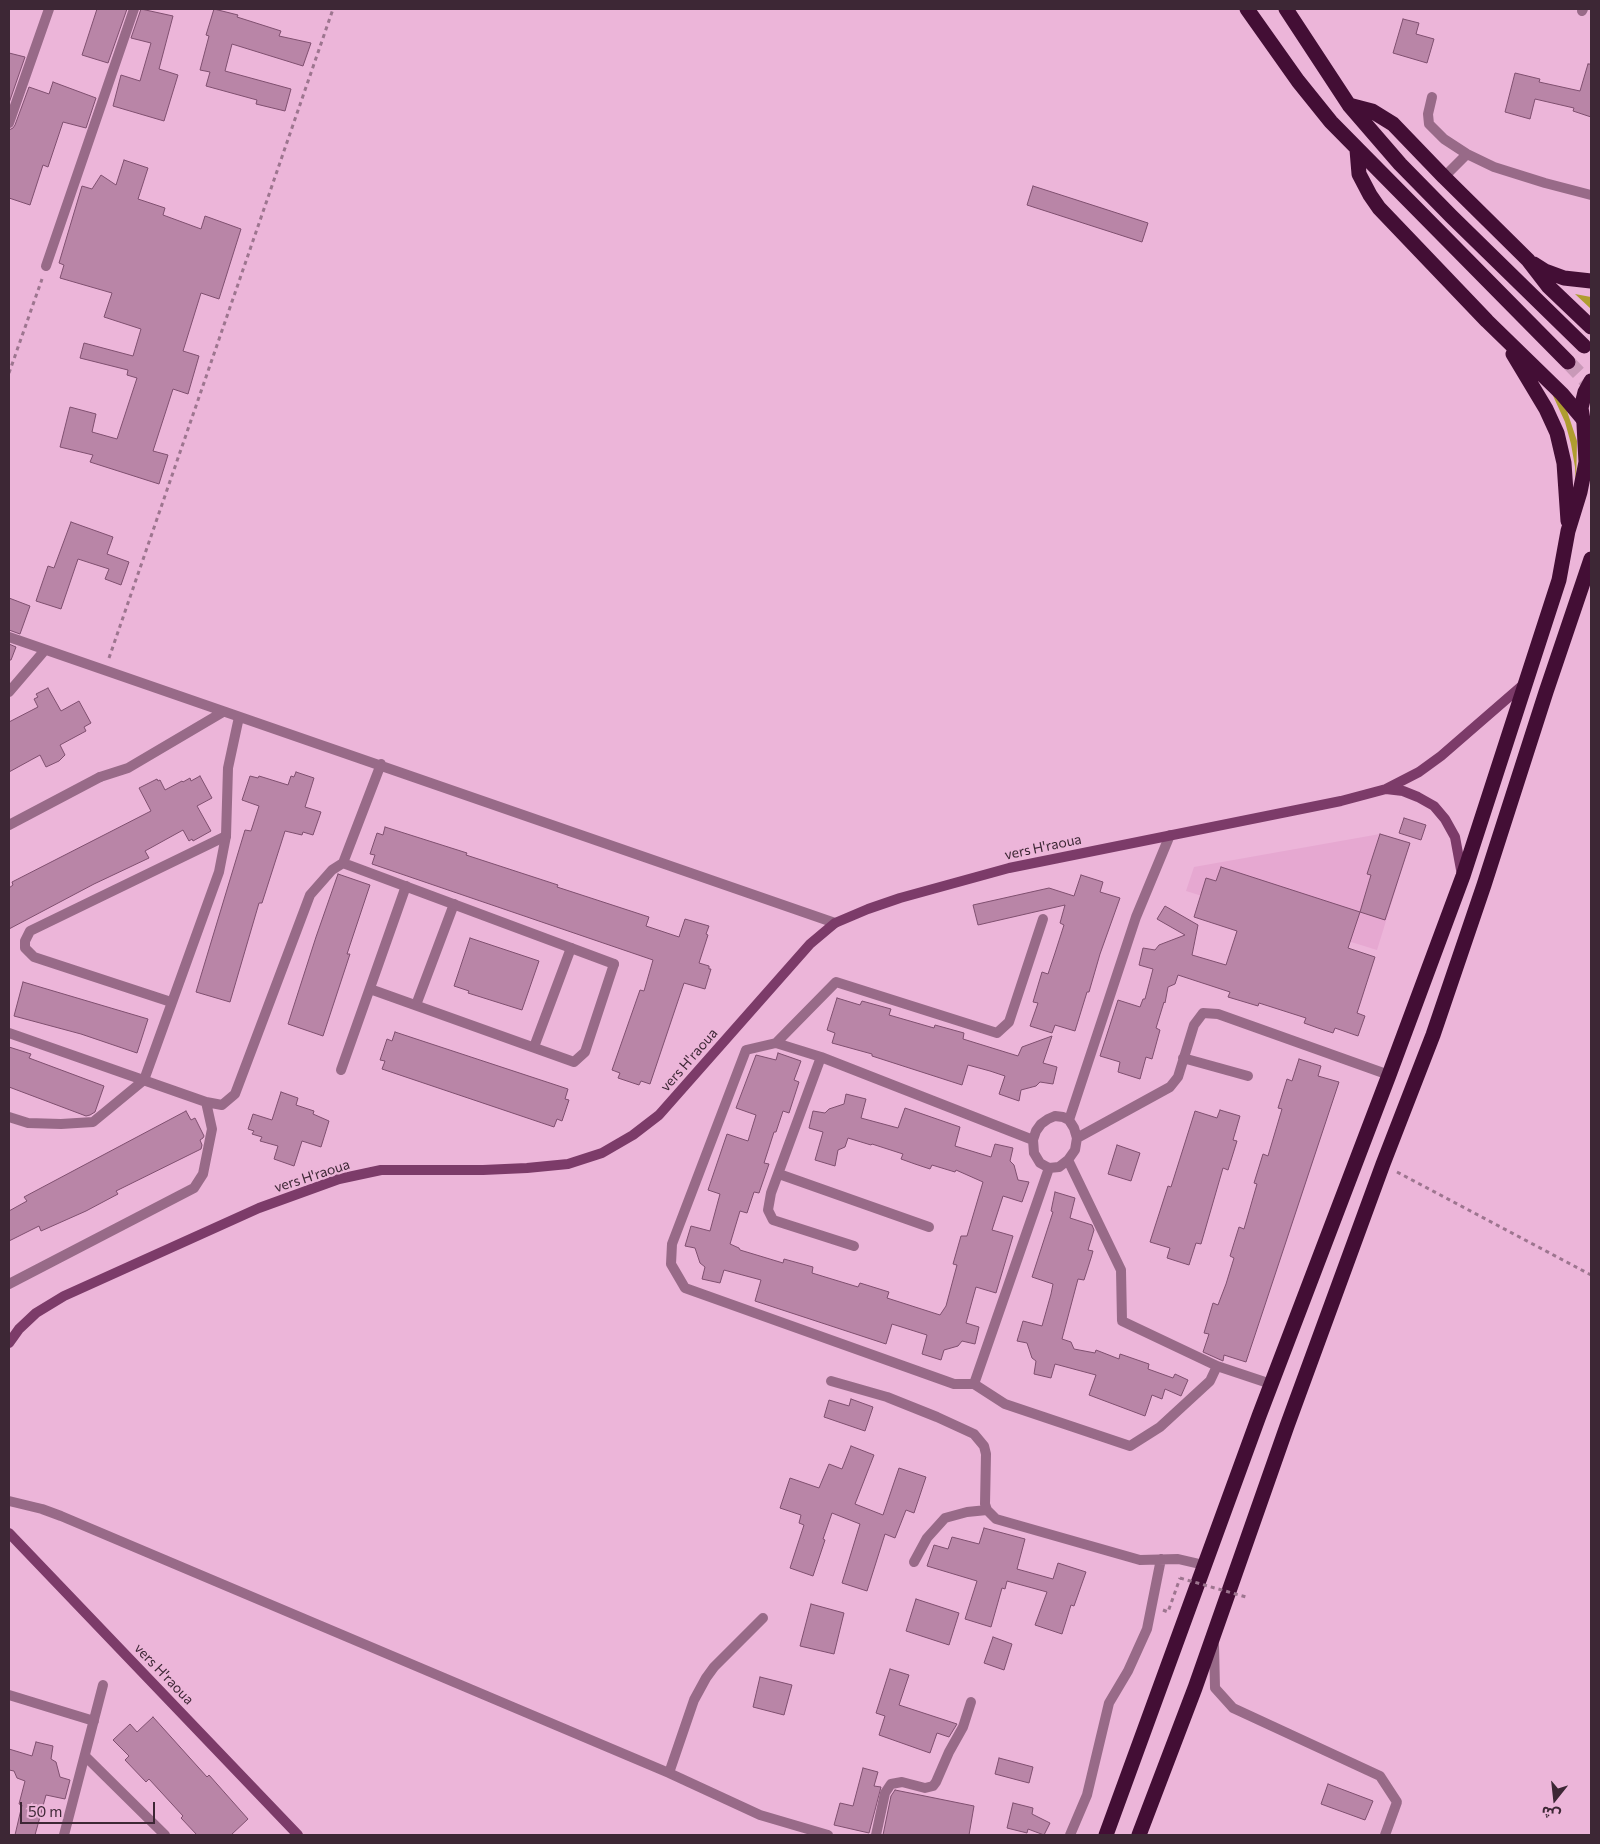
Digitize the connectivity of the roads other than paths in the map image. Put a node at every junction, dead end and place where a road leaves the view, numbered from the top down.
1 (50, 9) edge
2 (134, 9) edge
3 (1247, 9) edge
4 (1286, 9) edge
5 (1432, 97) dead end
6 (1349, 105) junction
7 (9, 123) edge
8 (1357, 150) junction
9 (1468, 154) junction
10 (1444, 177) junction
11 (1591, 195) edge
12 (1528, 260) junction
13 (46, 266) road end
14 (1591, 281) edge
15 (1591, 327) edge
16 (1501, 335) junction
17 (1584, 346) dead end
18 (1568, 362) tunnel mouth
19 (1591, 382) edge
20 (1583, 421) junction
21 (1591, 438) edge
22 (1568, 531) junction
23 (1591, 558) edge
24 (1591, 583) edge
25 (1575, 610) junction
26 (9, 637) edge
27 (45, 650) junction
28 (1524, 684) junction
29 (9, 692) edge
30 (223, 712) junction
31 (239, 717) junction
32 (381, 764) junction
33 (1386, 789) junction
34 (9, 825) edge
35 (226, 836) junction
36 (1170, 836) junction
37 (343, 863) junction
38 (1463, 876) junction
39 (406, 886) junction
40 (454, 904) junction
41 (1043, 919) dead end
42 (835, 923) junction
43 (571, 948) junction
44 (370, 988) junction
45 (171, 1002) junction
46 (416, 1005) junction
47 (9, 1033) edge
48 (776, 1043) junction
49 (534, 1048) junction
50 (821, 1057) junction
51 (1183, 1058) junction
52 (341, 1070) dead end
53 (1389, 1075) junction
54 (1248, 1076) dead end
55 (144, 1080) junction
56 (206, 1102) junction
57 (9, 1117) edge
58 (1069, 1120) junction
59 (1076, 1138) junction
60 (1033, 1140) junction
61 (1068, 1160) junction
62 (1049, 1168) junction
63 (779, 1174) junction
64 (928, 1227) dead end
65 (854, 1246) dead end
66 (9, 1284) edge
67 (9, 1343) edge
68 (1217, 1366) junction
69 (831, 1381) dead end
70 (974, 1384) junction
71 (1271, 1384) junction
72 (9, 1501) edge
73 (987, 1510) junction
74 (9, 1533) edge
75 (1161, 1560) junction
76 (914, 1562) dead end
77 (1204, 1565) junction
78 (763, 1618) dead end
79 (1214, 1636) junction
80 (104, 1685) dead end
81 (9, 1695) edge
82 (971, 1702) dead end
83 (94, 1721) junction
84 (85, 1756) junction
85 (669, 1773) junction
86 (823, 1834) edge
87 (64, 1835) edge
88 (165, 1835) edge
89 (298, 1835) edge
90 (876, 1835) edge
91 (1070, 1835) edge
92 (1106, 1835) edge
93 (1139, 1835) edge
94 (1384, 1835) edge

1 - 7 street
2 - 13 street
3 - 8 highway
4 - 6 highway
5 - 9 street
6 - 10 highway
6 - 17 highway
8 - 16 highway
8 - 18 highway
9 - 10 street
9 - 11 street
10 - 12 highway
12 - 14 highway
12 - 15 highway
16 - 20 highway
16 - 22 highway
19 - 20 highway
20 - 21 highway
20 - 22 highway
22 - 28 highway
23 - 25 highway
24 - 25 highway
25 - 79 highway
26 - 27 street
27 - 29 street
27 - 30 street
28 - 33 street
28 - 38 highway
30 - 31 street
30 - 34 street
31 - 32 street
31 - 35 street
32 - 37 street
32 - 42 street
33 - 36 street, vers H'raoua
33 - 38 street
35 - 45 street
35 - 45 street
36 - 42 street, vers H'raoua
36 - 58 street
37 - 39 street
37 - 56 street
38 - 53 highway
39 - 40 street
39 - 44 street
40 - 43 street
40 - 46 street
41 - 48 street
42 - 67 street, vers H'raoua
43 - 49 street
43 - 49 street
44 - 46 street
44 - 52 street
45 - 55 street
46 - 49 street
47 - 55 street
48 - 50 street
48 - 70 street
50 - 60 street
50 - 63 street
51 - 53 street
51 - 54 street
51 - 59 street
53 - 71 highway
55 - 56 street
55 - 57 street
56 - 66 street
58 - 59 street
58 - 60 street
59 - 61 street
60 - 62 street
61 - 62 street
61 - 68 street
62 - 70 street
63 - 64 street
63 - 65 street
68 - 70 street
68 - 71 street
69 - 73 street
71 - 77 highway
72 - 85 street
73 - 75 street
73 - 76 street
74 - 89 street, vers H'raoua
75 - 77 street
75 - 91 street
77 - 92 highway
78 - 85 street
79 - 93 highway
79 - 94 street
80 - 83 street
81 - 83 street
82 - 90 street
83 - 84 street
84 - 87 street
84 - 88 street
85 - 86 street

